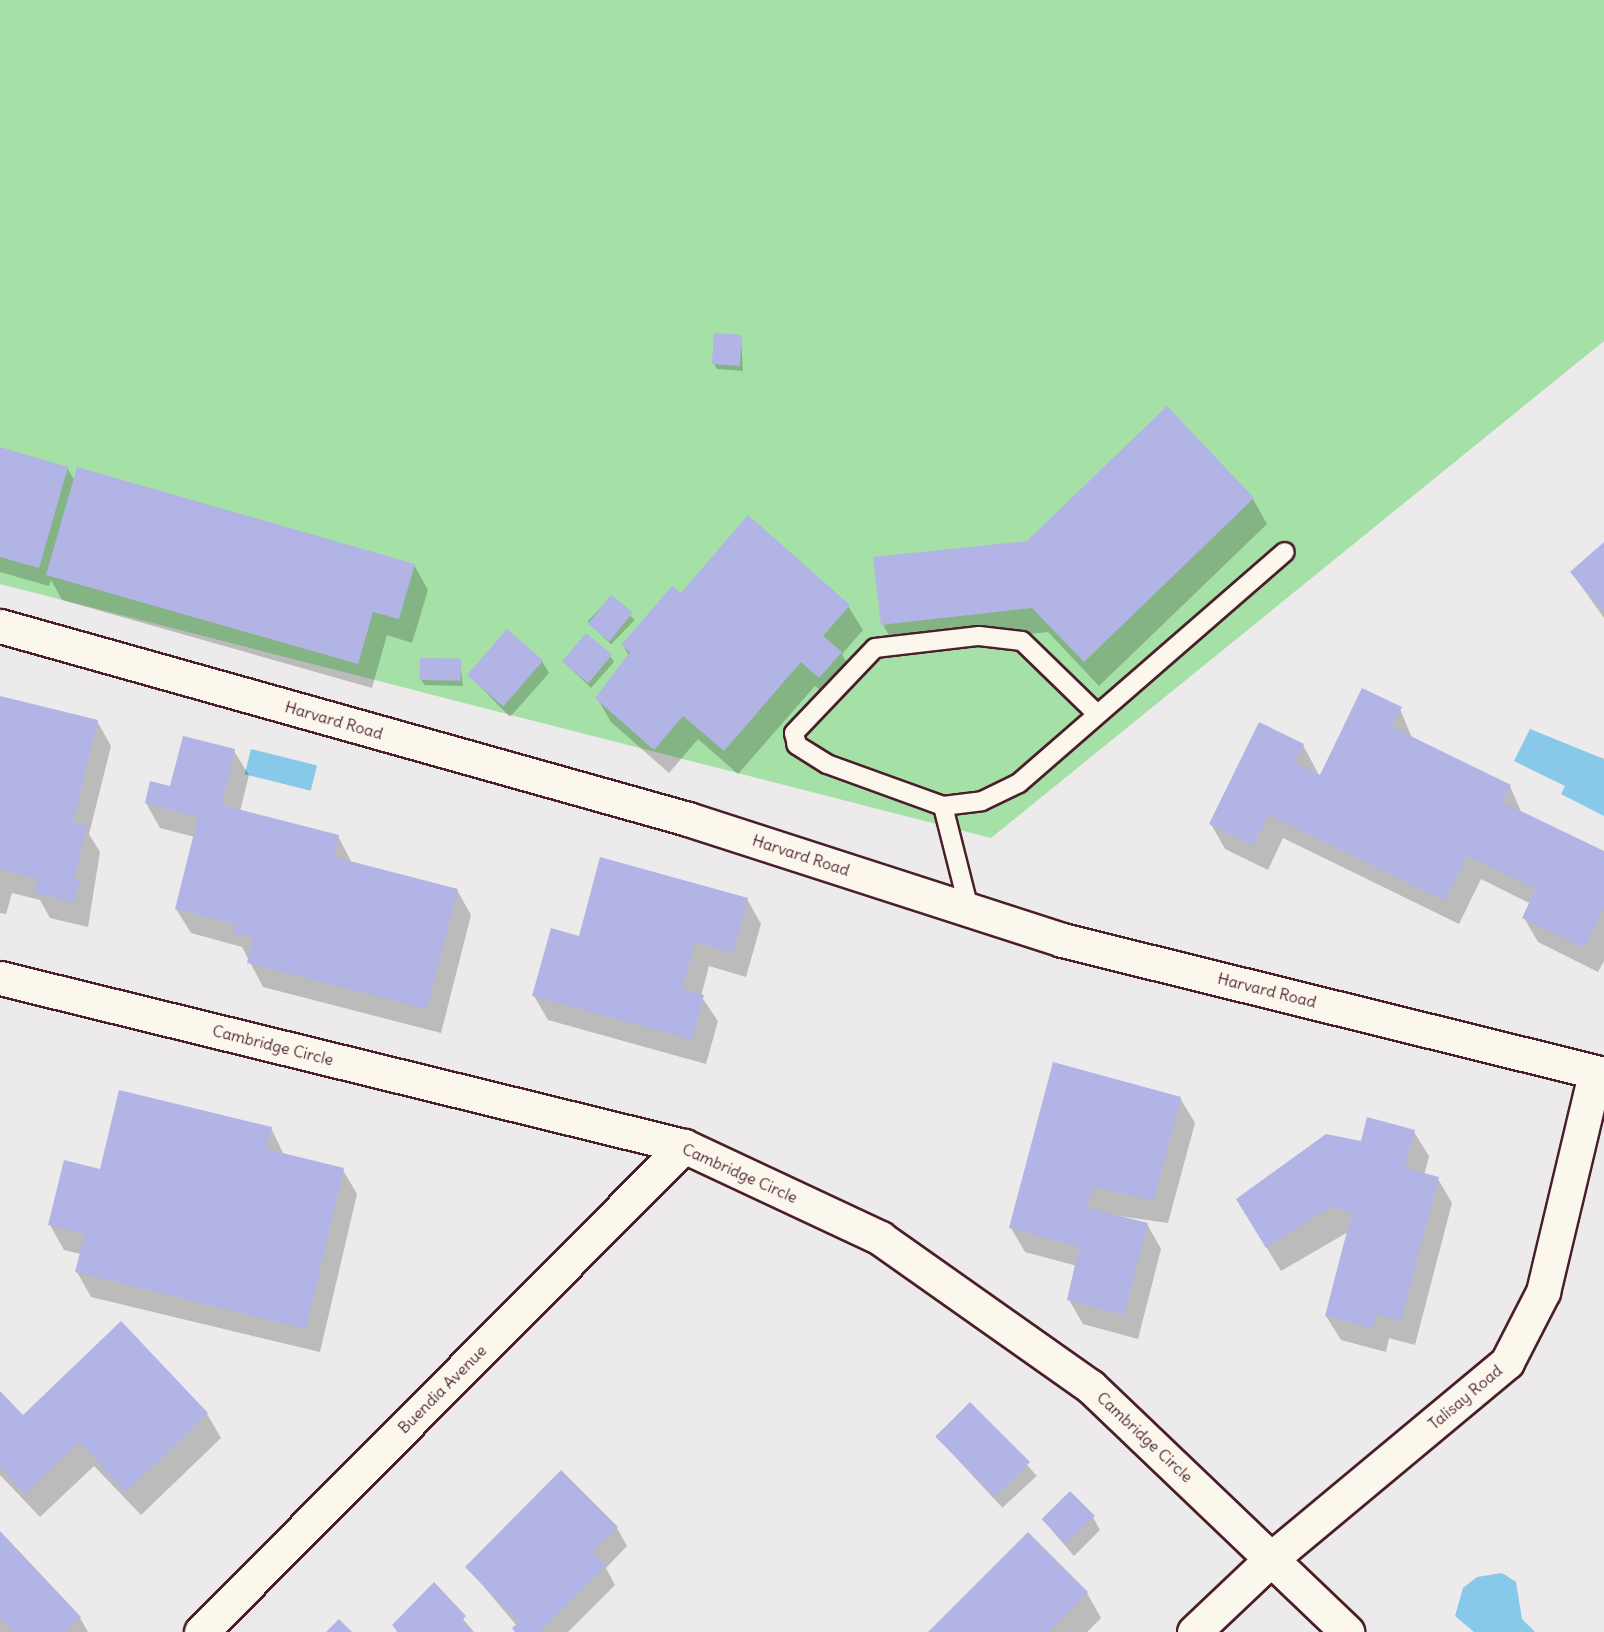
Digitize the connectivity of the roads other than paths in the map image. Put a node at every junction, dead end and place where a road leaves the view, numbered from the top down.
1 (1285, 552) dead end
2 (0, 626) edge
3 (1096, 713) junction
4 (943, 806) junction
5 (969, 909) junction
6 (0, 978) edge
7 (1599, 1074) edge
8 (684, 1146) junction
9 (1272, 1558) junction
10 (201, 1632) edge
11 (1194, 1632) edge
12 (1347, 1632) edge

1 - 3 lane
2 - 5 street, Harvard Road
3 - 4 lane
3 - 4 lane
4 - 5 lane
5 - 7 street, Harvard Road
6 - 8 street, Cambridge Circle
7 - 9 street, Talisay Road
8 - 9 street, Cambridge Circle
8 - 10 street, Buendia Avenue
9 - 11 street, Talisay Road
9 - 12 street, Cambridge Circle

